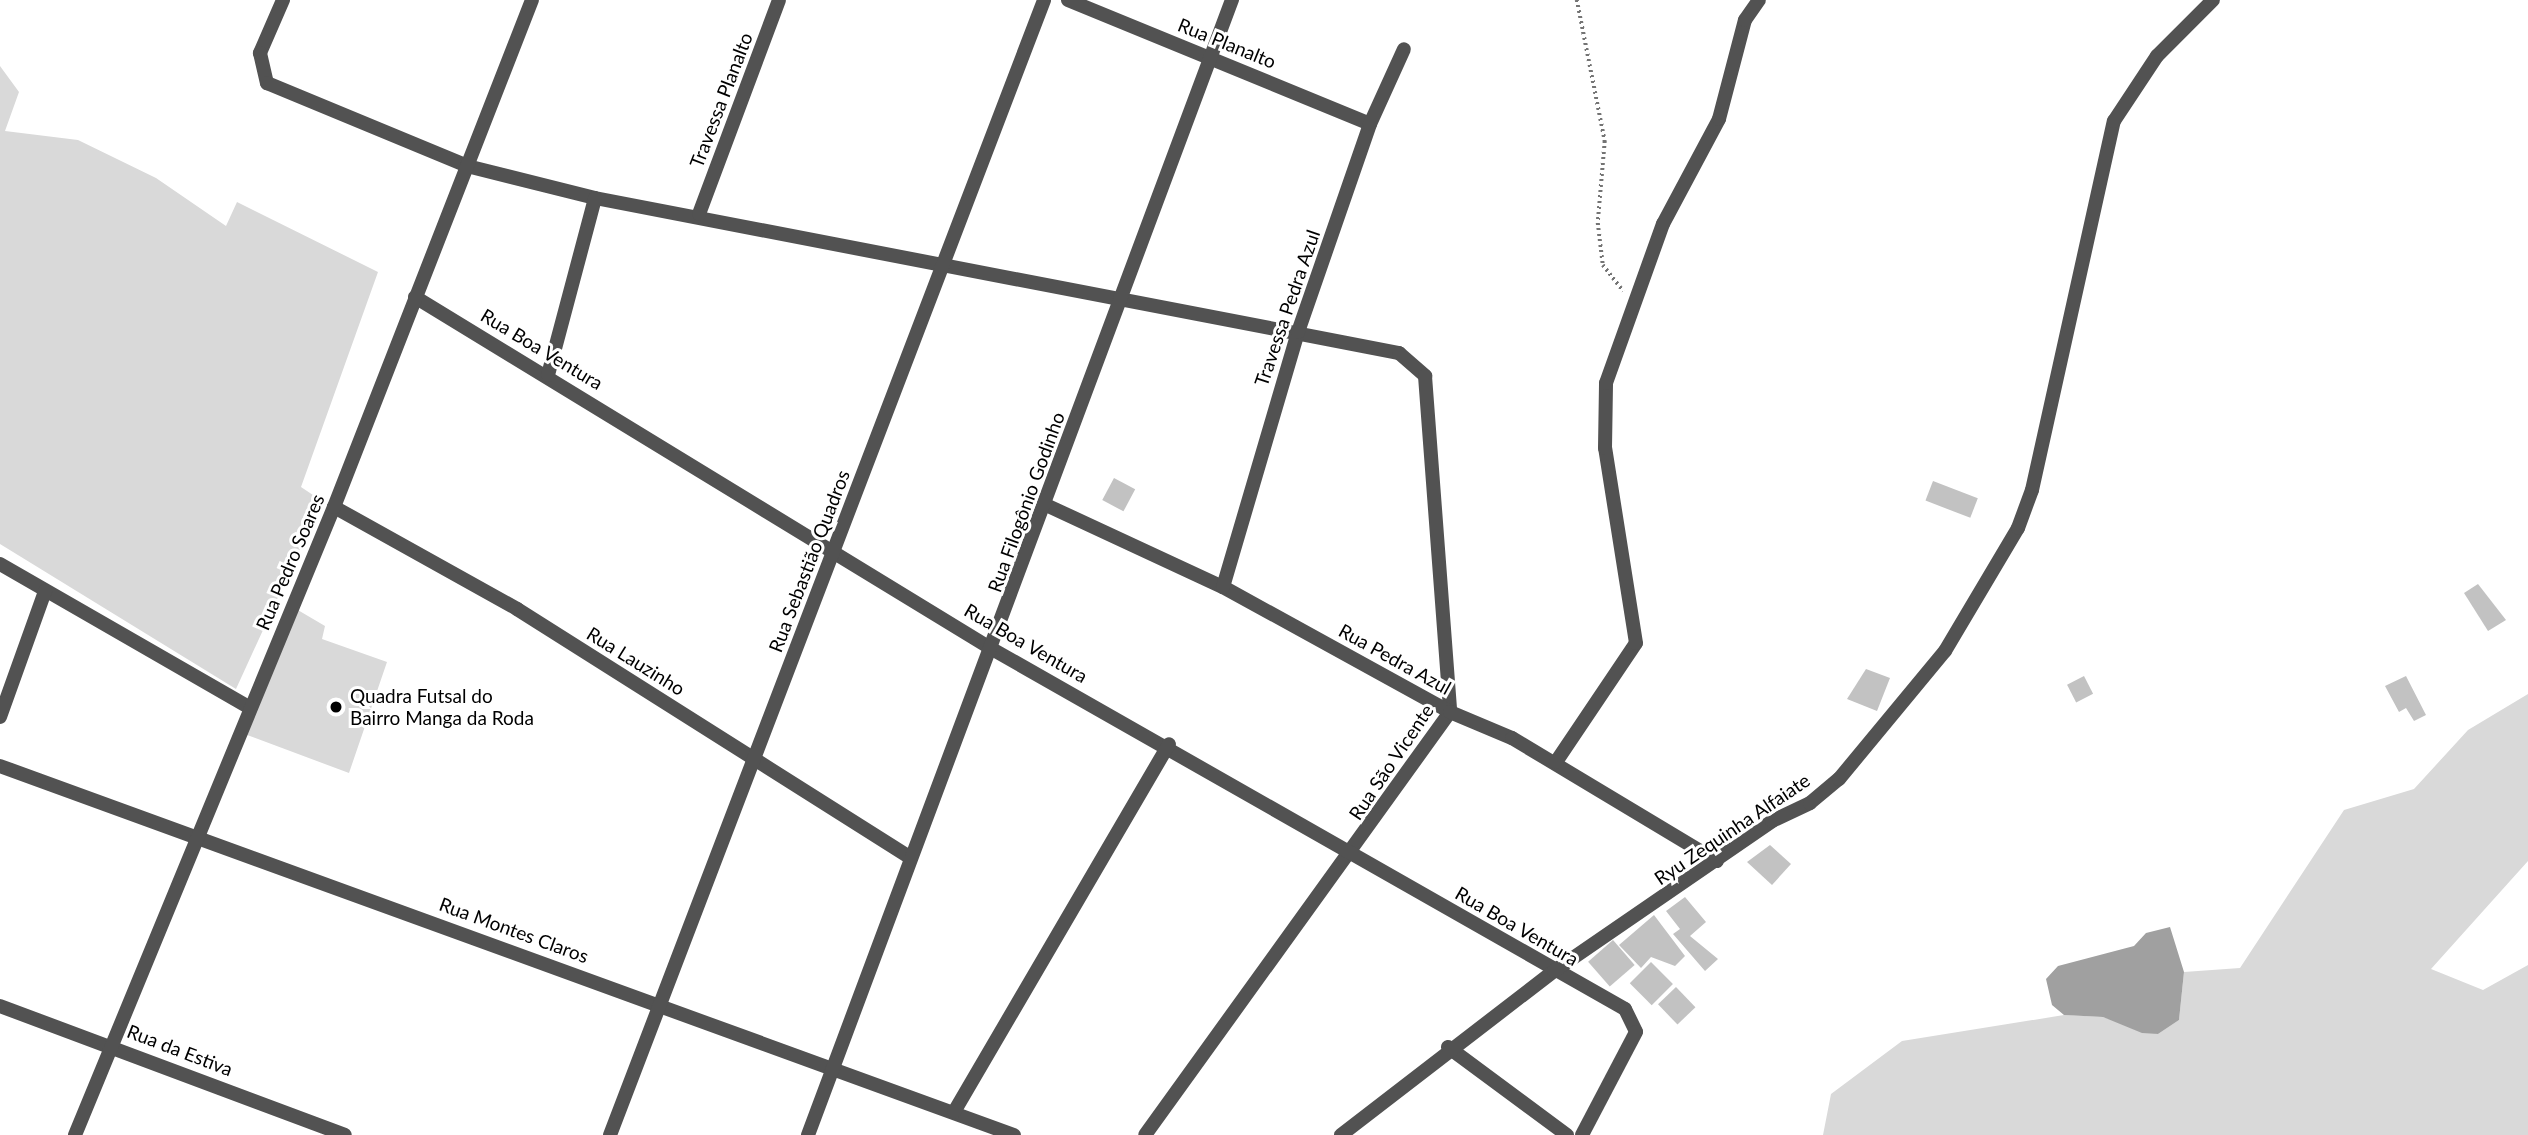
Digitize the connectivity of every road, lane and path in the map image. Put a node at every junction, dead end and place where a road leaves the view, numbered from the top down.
1 (283, 0) edge
2 (532, 0) edge
3 (779, 0) edge
4 (1044, 0) edge
5 (1068, 0) edge
6 (1232, 0) edge
7 (1577, 0) edge
8 (1759, 0) edge
9 (2213, 0) edge
10 (1404, 49) dead end
11 (1208, 55) junction
12 (1370, 124) junction
13 (467, 166) junction
14 (595, 198) junction
15 (699, 214) junction
16 (943, 264) junction
17 (1635, 296) junction
18 (415, 297) junction
19 (1122, 298) junction
20 (1298, 332) junction
21 (548, 375) junction
22 (1046, 505) junction
23 (334, 507) junction
24 (834, 549) junction
25 (0, 564) edge
26 (1223, 587) junction
27 (45, 591) junction
28 (992, 649) junction
29 (249, 707) junction
30 (1450, 712) junction
31 (0, 717) edge
32 (1169, 744) junction
33 (754, 758) junction
34 (1556, 762) junction
35 (0, 766) edge
36 (198, 835) junction
37 (1354, 851) junction
38 (911, 858) junction
39 (1717, 861) junction
40 (1554, 971) junction
41 (660, 1004) junction
42 (0, 1006) edge
43 (113, 1044) junction
44 (1448, 1047) junction
45 (834, 1069) junction
46 (954, 1112) junction
47 (75, 1135) edge
48 (345, 1135) edge
49 (610, 1135) edge
50 (808, 1135) edge
51 (1014, 1135) edge
52 (1145, 1135) edge
53 (1341, 1135) edge
54 (1567, 1135) edge
55 (1582, 1135) edge

1 - 13 street
2 - 13 street, Rua Pedro Soares
3 - 15 street, Travessa Planalto
4 - 16 street, Rua Sebastião Quadros
5 - 11 street, Rua Planalto
6 - 11 street, Rua Filogônio Godinho
7 - 17 path
8 - 17 street
9 - 39 street, Ryu Zequinha Alfaiate
10 - 12 street, Travessa Pedra Azul
11 - 12 street, Rua Planalto
11 - 19 street, Rua Filogônio Godinho
12 - 20 street, Travessa Pedra Azul
13 - 14 street
13 - 18 street, Rua Pedro Soares
14 - 15 street
14 - 21 street
15 - 16 street
16 - 19 street
16 - 24 street, Rua Sebastião Quadros
17 - 34 street
18 - 21 street, Rua Boa Ventura
18 - 23 street, Rua Pedro Soares
19 - 20 street
19 - 22 street, Rua Filogônio Godinho
20 - 26 street, Travessa Pedra Azul
20 - 30 street, Rua São Vicente
21 - 24 street, Rua Boa Ventura
22 - 26 street, Rua Pedra Azul
22 - 28 street, Rua Filogônio Godinho
23 - 29 street, Rua Pedro Soares
23 - 33 street, Rua Lauzinho
24 - 28 street, Rua Boa Ventura
24 - 33 street, Rua Sebastião Quadros
25 - 27 street
26 - 30 street, Rua Pedra Azul
27 - 29 street
27 - 31 street
28 - 32 street, Rua Boa Ventura
28 - 38 street, Rua Filogônio Godinho
29 - 36 street, Rua Pedro Soares
30 - 34 street, Rua Pedra Azul
30 - 37 street, Rua São Vicente
32 - 37 street, Rua Boa Ventura
32 - 46 street
33 - 38 street, Rua Lauzinho
33 - 41 street, Rua Sebastião Quadros
34 - 39 street, Rua Pedra Azul
35 - 36 street, Rua Montes Claros
36 - 41 street, Rua Montes Claros
36 - 43 street, Rua Pedro Soares
37 - 40 street, Rua Boa Ventura
37 - 52 street, Rua São Vicente
38 - 45 street, Rua Filogônio Godinho
39 - 40 street, Ryu Zequinha Alfaiate
40 - 44 street, Ryu Zequinha Alfaiate
40 - 55 street, Rua Boa Ventura
41 - 45 street, Rua Montes Claros
41 - 49 street, Rua Sebastião Quadros
42 - 43 street, Rua da Estiva
43 - 47 street, Rua Pedro Soares
43 - 48 street, Rua da Estiva
44 - 53 street, Ryu Zequinha Alfaiate
44 - 54 street
45 - 46 street, Rua Montes Claros
45 - 50 street, Rua Filogônio Godinho
46 - 51 street, Rua Montes Claros

